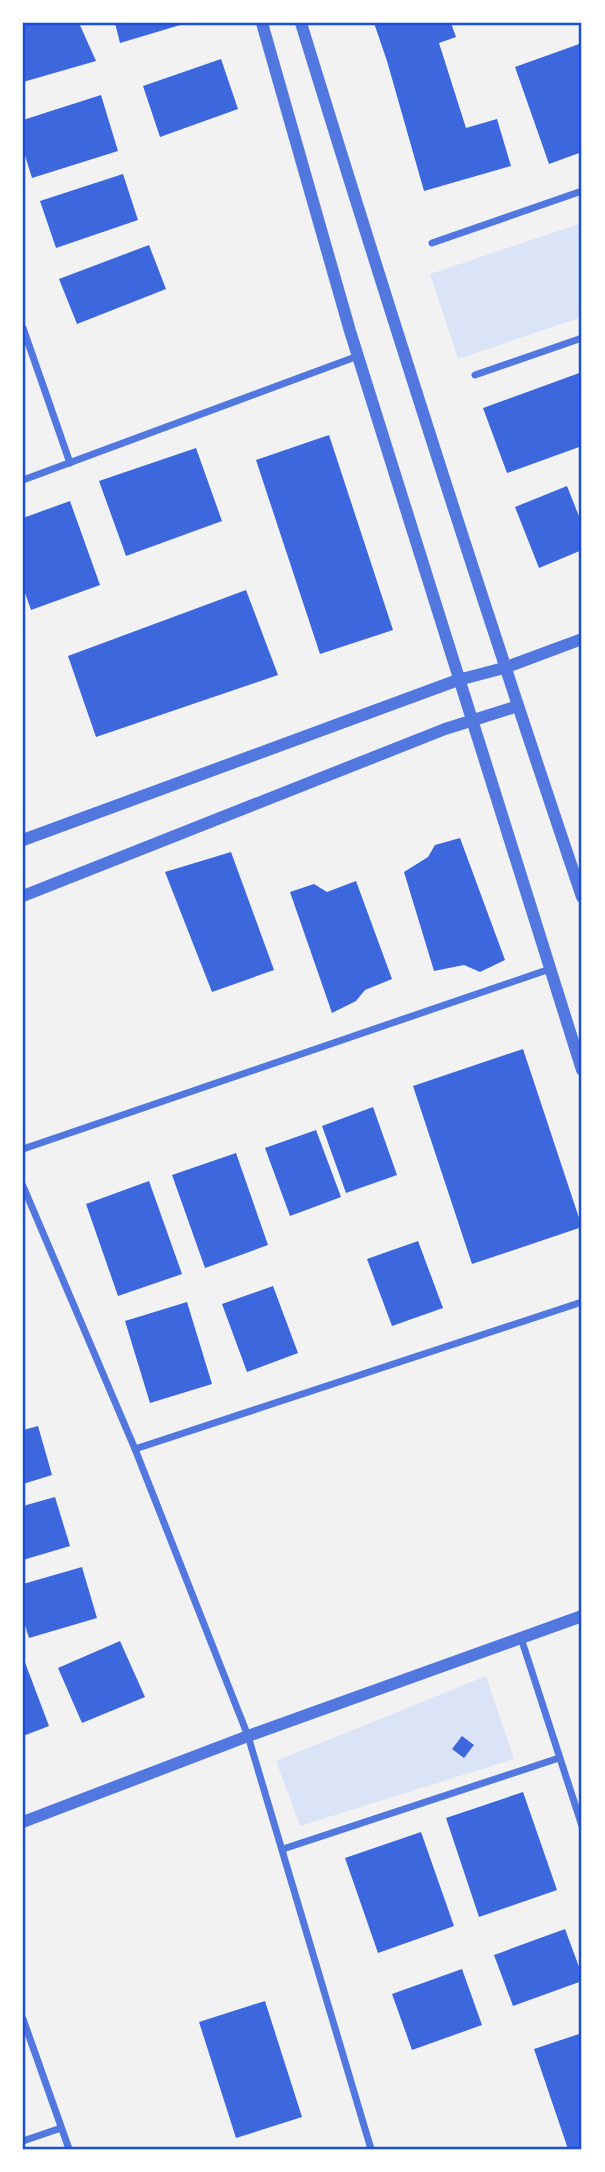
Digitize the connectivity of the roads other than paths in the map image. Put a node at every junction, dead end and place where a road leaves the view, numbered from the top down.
1 (262, 23) edge
2 (301, 23) edge
3 (582, 191) edge
4 (432, 243) dead end
5 (23, 328) edge
6 (582, 338) edge
7 (358, 356) junction
8 (475, 376) dead end
9 (70, 463) junction
10 (23, 480) edge
11 (582, 639) edge
12 (504, 668) junction
13 (458, 680) junction
14 (518, 706) junction
15 (471, 721) junction
16 (23, 840) edge
17 (23, 896) edge
18 (582, 897) edge
19 (550, 969) junction
20 (582, 1070) edge
21 (23, 1149) edge
22 (23, 1186) edge
23 (582, 1302) edge
24 (135, 1449) junction
25 (582, 1616) edge
26 (521, 1637) junction
27 (248, 1736) junction
28 (559, 1758) junction
29 (23, 1822) edge
30 (582, 1826) edge
31 (283, 1849) junction
32 (23, 2019) edge
33 (61, 2127) junction
34 (23, 2141) edge
35 (69, 2149) edge
36 (371, 2149) edge

1 - 7 street
2 - 12 street
3 - 4 street
5 - 9 street
6 - 8 street
7 - 9 street
7 - 13 street
9 - 10 street
11 - 12 street
12 - 13 street
12 - 14 street
13 - 15 street
13 - 16 street
14 - 15 street
14 - 18 street
15 - 17 street
15 - 19 street
19 - 20 street
19 - 21 street
22 - 24 street
23 - 24 street
24 - 27 street
25 - 26 street
26 - 27 street
26 - 28 street
27 - 29 street
27 - 31 street
28 - 30 street
28 - 31 street
31 - 36 street
32 - 33 street
33 - 34 street
33 - 35 street

